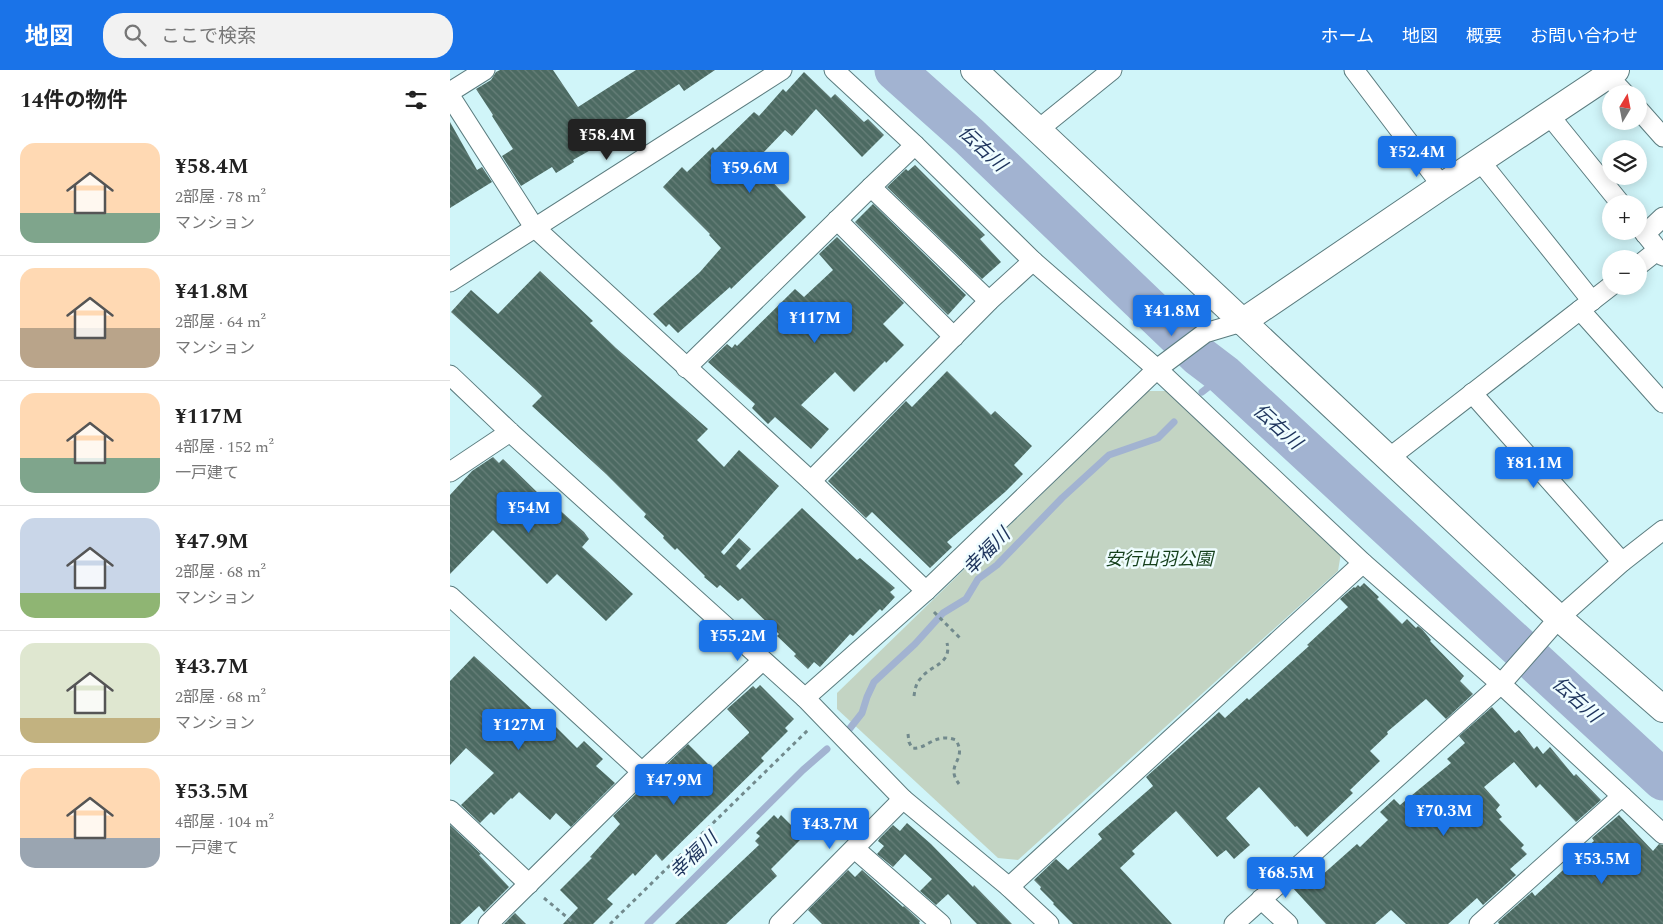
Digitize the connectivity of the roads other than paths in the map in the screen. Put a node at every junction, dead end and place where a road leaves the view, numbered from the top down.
1 (485, 70) edge
2 (782, 70) edge
3 (834, 70) edge
4 (974, 70) edge
5 (1112, 70) edge
6 (1354, 70) edge
7 (1616, 80) edge
8 (450, 94) edge
9 (1549, 115) junction
10 (1648, 120) edge
11 (1039, 129) junction
12 (1663, 137) edge
13 (916, 145) junction
14 (1480, 161) junction
15 (871, 186) junction
16 (1442, 186) junction
17 (1614, 195) edge
18 (1663, 217) edge
19 (837, 220) junction
20 (534, 227) junction
21 (1647, 227) edge
22 (1647, 236) edge
23 (1660, 253) edge
24 (1647, 260) edge
25 (1032, 261) junction
26 (450, 282) edge
27 (1602, 293) edge
28 (989, 301) junction
29 (1586, 306) junction
30 (1242, 322) junction
31 (954, 337) junction
32 (686, 368) junction
33 (1158, 369) junction
34 (450, 375) edge
35 (1472, 393) junction
36 (1663, 403) edge
37 (510, 432) junction
38 (1389, 458) junction
39 (450, 472) edge
40 (811, 481) junction
41 (1663, 530) edge
42 (1622, 562) junction
43 (1363, 563) junction
44 (922, 594) junction
45 (450, 596) edge
46 (1558, 619) junction
47 (762, 661) junction
48 (1502, 684) junction
49 (805, 698) junction
50 (1663, 708) edge
51 (642, 772) junction
52 (1622, 796) junction
53 (903, 799) junction
54 (450, 810) edge
55 (1663, 834) edge
56 (855, 849) junction
57 (529, 884) junction
58 (1009, 887) junction
59 (1261, 899) junction
60 (788, 921) edge
61 (488, 924) edge
62 (941, 924) edge
63 (1049, 924) edge
64 (1234, 924) edge
65 (1288, 924) edge
66 (1479, 924) edge

1 - 8 street
2 - 20 street
3 - 13 street
4 - 11 street
5 - 11 street
6 - 16 street
7 - 9 street
8 - 20 street
9 - 14 street
9 - 17 street
10 - 12 street
11 - 30 street
13 - 15 street
13 - 25 street
14 - 16 street
14 - 29 street
15 - 19 street
15 - 28 street
16 - 30 street
18 - 21 street
19 - 31 street
19 - 32 street
20 - 26 street
20 - 32 street
22 - 23 street
23 - 24 street
25 - 28 street
25 - 33 street
27 - 29 street
28 - 31 street
29 - 35 street
29 - 36 street
30 - 33 street
30 - 38 street
31 - 40 street
32 - 40 street
33 - 43 street
33 - 44 street
34 - 37 street
35 - 38 street
35 - 42 street
37 - 39 street
37 - 47 street
38 - 46 street
40 - 44 street
41 - 42 street
42 - 46 street
43 - 48 street
43 - 58 street
44 - 49 street
45 - 51 street
46 - 48 street
46 - 50 street
47 - 49 street
47 - 51 street
48 - 52 street
48 - 59 street
49 - 53 street
51 - 57 street
52 - 55 street
52 - 66 street
53 - 56 street
53 - 58 street
54 - 57 street
56 - 60 street
56 - 62 street
57 - 61 street
58 - 63 street
59 - 64 street
59 - 65 street

